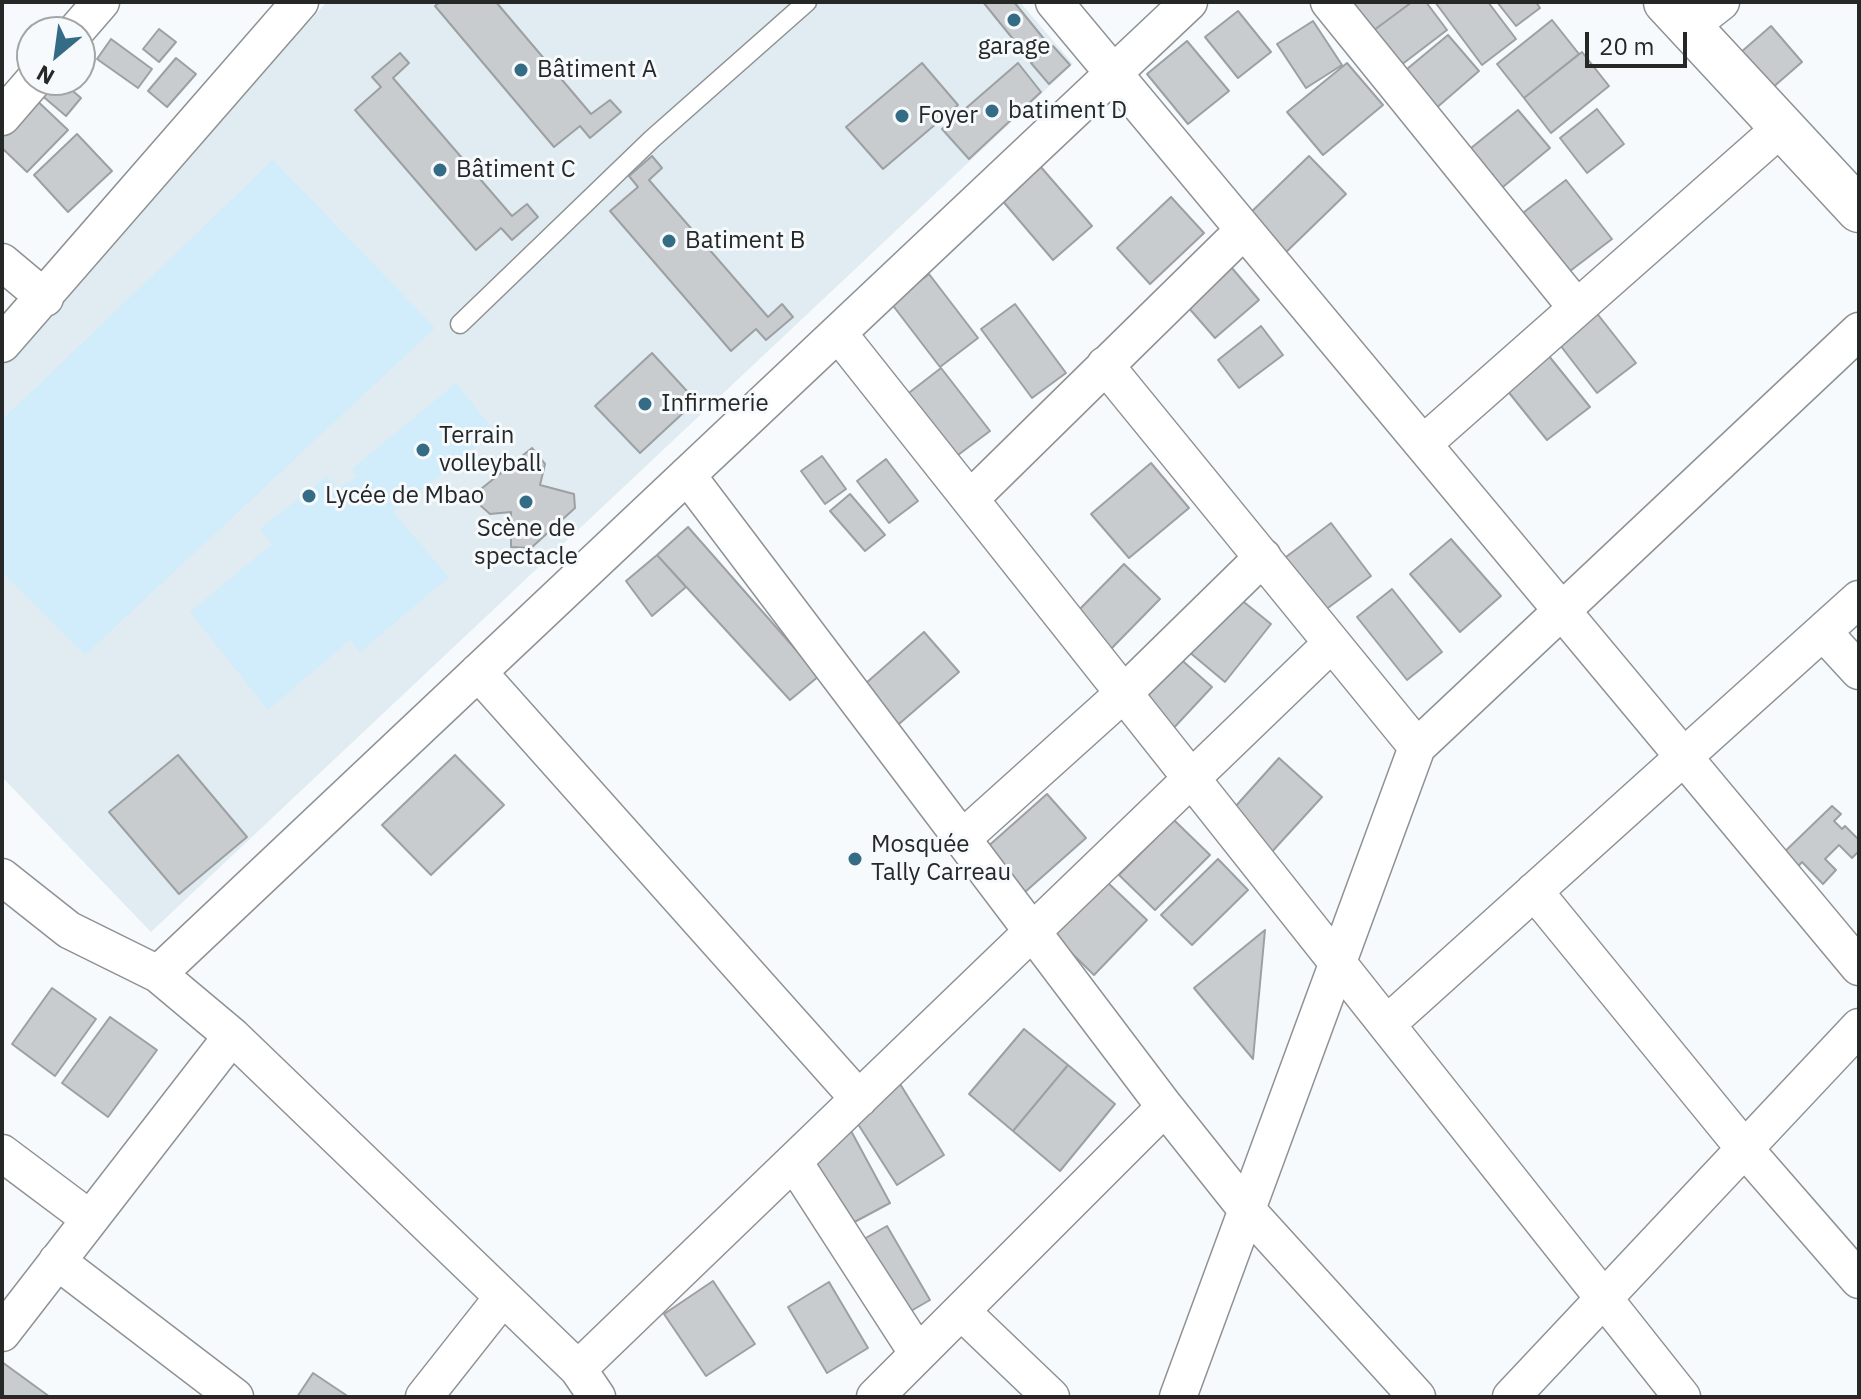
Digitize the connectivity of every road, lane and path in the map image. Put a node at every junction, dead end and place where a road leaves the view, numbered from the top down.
1 (300, 2) edge
2 (807, 2) edge
3 (1054, 2) edge
4 (1189, 2) edge
5 (1329, 2) edge
6 (1692, 10) edge
7 (1113, 73) junction
8 (20, 96) edge
9 (2, 117) edge
10 (1782, 127) junction
11 (1859, 210) edge
12 (1244, 230) junction
13 (2, 262) edge
14 (45, 298) junction
15 (1576, 307) junction
16 (460, 324) dead end
17 (1859, 331) edge
18 (838, 333) junction
19 (2, 344) edge
20 (1105, 365) junction
21 (1423, 444) junction
22 (687, 475) junction
23 (970, 499) junction
24 (1263, 557) junction
25 (1859, 599) edge
26 (1562, 611) junction
27 (1823, 632) junction
28 (1332, 643) junction
29 (1859, 671) edge
30 (478, 672) junction
31 (1124, 693) junction
32 (1417, 747) junction
33 (1684, 757) junction
34 (1192, 779) junction
35 (964, 837) junction
36 (2, 877) edge
37 (1534, 891) junction
38 (1034, 930) junction
39 (1338, 963) junction
40 (1859, 967) edge
41 (158, 974) junction
42 (1387, 1024) junction
43 (1859, 1027) edge
44 (232, 1036) junction
45 (859, 1099) junction
46 (1165, 1107) junction
47 (1744, 1148) junction
48 (2, 1153) edge
49 (794, 1162) junction
50 (1247, 1210) junction
51 (90, 1219) junction
52 (57, 1261) junction
53 (1859, 1280) edge
54 (503, 1297) junction
55 (1603, 1297) junction
56 (961, 1311) junction
57 (2, 1333) edge
58 (918, 1354) junction
59 (588, 1383) edge
60 (235, 1397) edge
61 (424, 1397) edge
62 (875, 1397) edge
63 (1051, 1397) edge
64 (1178, 1397) edge
65 (1417, 1397) edge
66 (1511, 1397) edge
67 (1682, 1397) edge

1 - 14 street
2 - 16 lane
3 - 7 street
4 - 7 street
5 - 15 street
6 - 10 street
7 - 12 street
7 - 18 street
8 - 9 street
10 - 11 street
10 - 15 street
12 - 20 street
12 - 21 street
13 - 14 street
14 - 19 street
15 - 21 street
17 - 26 street
18 - 22 street
18 - 23 street
20 - 23 street
20 - 24 street
21 - 26 street
22 - 30 street
22 - 35 street
23 - 31 street
24 - 28 street
24 - 31 street
25 - 27 street
26 - 32 street
26 - 33 street
27 - 29 street
27 - 33 street
28 - 32 street
28 - 34 street
30 - 41 street
30 - 45 street
31 - 34 street
31 - 35 street
32 - 39 street
33 - 37 street
33 - 40 street
34 - 38 street
34 - 39 street
35 - 38 street
36 - 41 street
37 - 42 street
37 - 47 street
38 - 45 street
38 - 46 street
39 - 42 street
39 - 50 street
41 - 44 street
42 - 55 street
43 - 47 street
44 - 51 street
44 - 54 street
45 - 49 street
46 - 50 street
46 - 56 street
47 - 53 street
47 - 55 street
48 - 51 street
49 - 58 street
49 - 59 street
50 - 64 street
50 - 65 street
51 - 52 street
52 - 57 street
52 - 60 street
54 - 59 street
54 - 61 street
55 - 66 street
55 - 67 street
56 - 58 street
56 - 63 street
58 - 62 street

